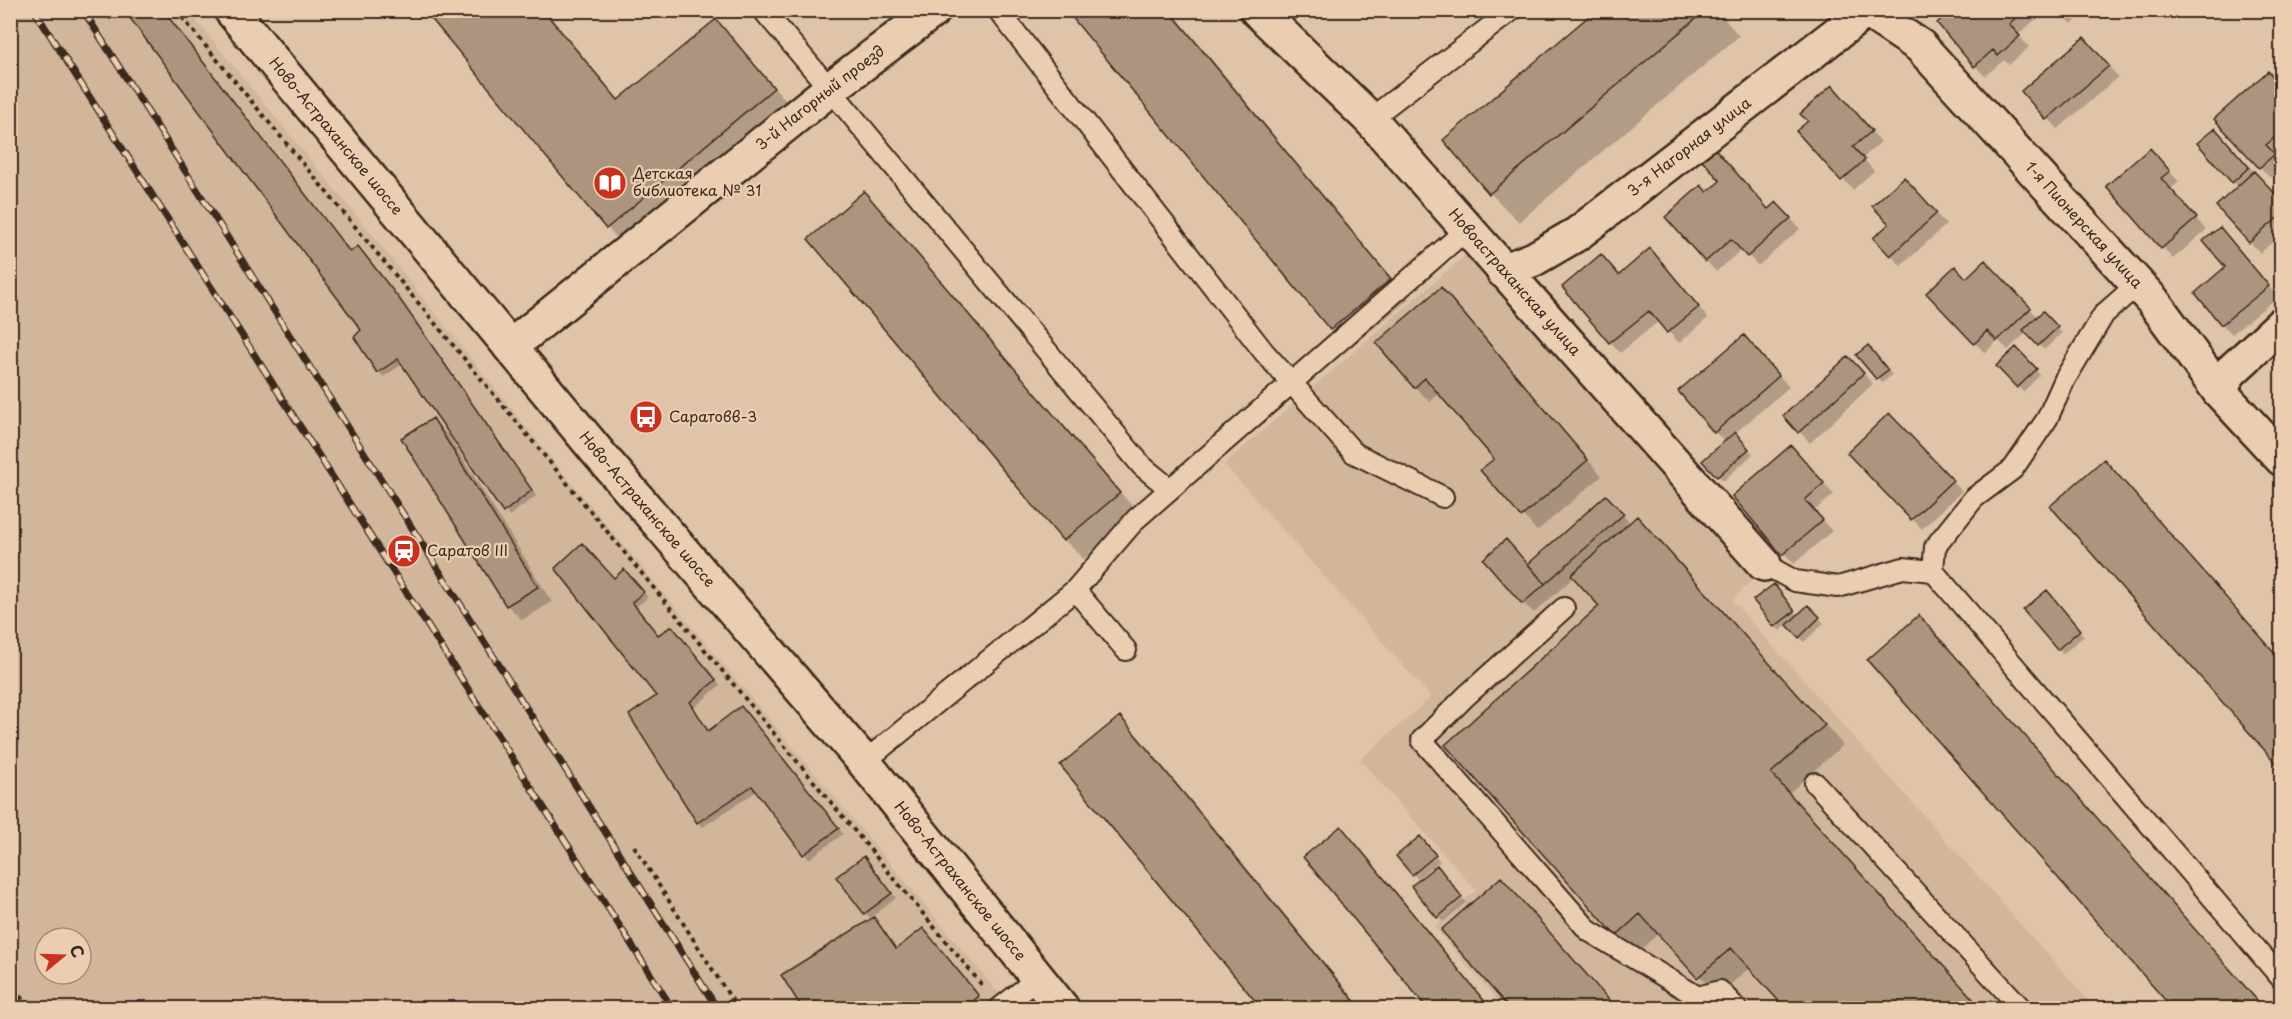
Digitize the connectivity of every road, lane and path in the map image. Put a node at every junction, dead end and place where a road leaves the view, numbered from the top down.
1 (105, 10) edge
2 (176, 10) edge
3 (231, 10) edge
4 (763, 10) edge
5 (934, 10) edge
6 (998, 10) edge
7 (1257, 10) edge
8 (1512, 10) edge
9 (1867, 11) edge
10 (111, 19) dead end
11 (830, 89) junction
12 (1370, 119) junction
13 (1467, 228) junction
14 (1503, 271) junction
15 (2138, 284) junction
16 (2282, 324) edge
17 (510, 347) junction
18 (1291, 383) junction
19 (2219, 390) junction
20 (2282, 459) edge
21 (1170, 489) junction
22 (1443, 497) dead end
23 (1764, 564) joint
24 (1933, 571) junction
25 (1075, 590) junction
26 (1564, 608) dead end
27 (1126, 650) dead end
28 (864, 762) junction
29 (1815, 783) dead end
30 (634, 846) dead end
31 (1038, 978) junction
32 (2282, 979) edge
33 (10, 981) edge
34 (28, 1008) edge
35 (737, 1008) edge
36 (1001, 1008) edge
37 (1062, 1008) edge
38 (1736, 1008) edge
39 (2021, 1008) edge

1 - 10 path
2 - 36 path
3 - 17 street, Ново-Астраханское шоссе
4 - 11 lane
5 - 11 street, 3-й Нагорный проезд
6 - 18 lane
7 - 12 street, Новоастраханская улица
8 - 12 lane
9 - 14 street, 3-я Нагорная улица
9 - 15 street, 1-я Пионерская улица
11 - 17 street, 3-й Нагорный проезд
11 - 21 lane
12 - 13 street, Новоастраханская улица
13 - 14 street, Новоастраханская улица
13 - 18 lane
14 - 23 street, Новоастраханская улица
15 - 19 street, 1-я Пионерская улица
15 - 24 lane
16 - 19 street
17 - 28 street, Ново-Астраханское шоссе
18 - 21 lane
18 - 22 lane
19 - 20 street, 1-я Пионерская улица
21 - 25 lane
23 - 24 lane
24 - 32 lane
25 - 27 lane
25 - 28 lane
26 - 38 lane
28 - 31 street, Ново-Астраханское шоссе
29 - 39 lane
30 - 35 path
31 - 36 lane
31 - 37 street, Ново-Астраханское шоссе
33 - 34 path

